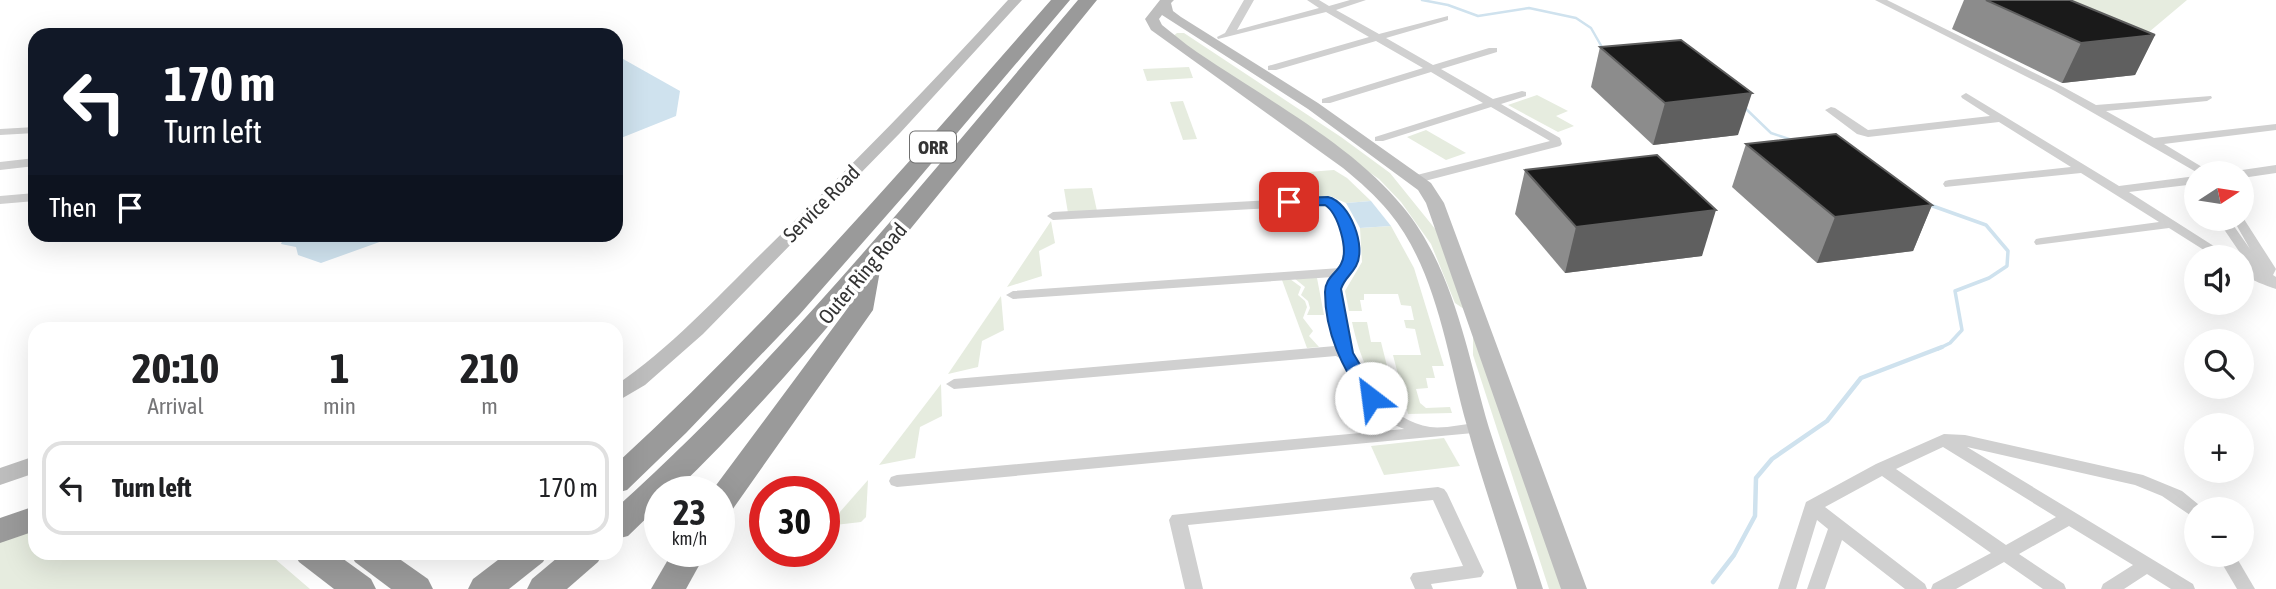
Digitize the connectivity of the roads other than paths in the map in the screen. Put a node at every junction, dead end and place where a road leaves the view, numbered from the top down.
1 (1016, 0) edge
2 (1250, 0) edge
3 (1312, 0) edge
4 (1361, 0) edge
5 (1880, 0) edge
6 (1078, 1) edge
7 (1166, 2) edge
8 (1328, 9) junction
9 (1445, 18) dead end
10 (1188, 28) junction
11 (1166, 35) junction
12 (1378, 37) junction
13 (1493, 50) dead end
14 (1272, 68) dead end
15 (1434, 69) junction
16 (1522, 93) dead end
17 (1966, 96) dead end
18 (2207, 98) dead end
19 (1326, 101) dead end
20 (1494, 103) junction
21 (1831, 110) dead end
22 (2090, 110) junction
23 (2000, 118) junction
24 (2276, 127) edge
25 (28, 130) edge
26 (0, 132) edge
27 (1379, 139) dead end
28 (2151, 142) junction
29 (2185, 161) edge
30 (28, 163) edge
31 (0, 166) edge
32 (2083, 169) junction
33 (2184, 169) edge
34 (2276, 169) edge
35 (2254, 172) edge
36 (1417, 179) junction
37 (2184, 179) edge
38 (1949, 184) dead end
39 (2116, 190) junction
40 (28, 198) edge
41 (0, 200) edge
42 (1053, 216) dead end
43 (2171, 224) junction
44 (2232, 231) edge
45 (2246, 231) edge
46 (2041, 242) dead end
47 (2205, 245) edge
48 (871, 262) junction
49 (1342, 272) junction
50 (2254, 274) edge
51 (2273, 284) edge
52 (1013, 295) dead end
53 (1449, 322) junction
54 (1479, 323) junction
55 (1344, 353) junction
56 (954, 384) dead end
57 (623, 390) edge
58 (1478, 428) junction
59 (1428, 431) junction
60 (1944, 440) junction
61 (28, 467) edge
62 (1882, 468) junction
63 (623, 475) edge
64 (0, 477) edge
65 (897, 481) dead end
66 (735, 483) edge
67 (2184, 499) edge
68 (28, 503) edge
69 (1812, 506) junction
70 (0, 513) edge
71 (2070, 518) junction
72 (28, 521) edge
73 (623, 521) edge
74 (1837, 527) junction
75 (0, 531) edge
76 (2007, 554) junction
77 (321, 560) edge
78 (377, 560) edge
79 (522, 560) edge
80 (578, 560) edge
81 (2147, 565) junction
82 (681, 567) edge
83 (2234, 567) edge
84 (415, 588) edge
85 (359, 589) edge
86 (485, 589) edge
87 (544, 589) edge
88 (668, 589) edge
89 (1194, 589) edge
90 (1424, 589) edge
91 (1530, 589) edge
92 (1574, 589) edge
93 (1787, 589) edge
94 (1816, 589) edge
95 (1918, 589) edge
96 (1940, 589) edge
97 (2057, 589) edge
98 (2110, 589) edge
99 (2186, 589) edge
100 (2246, 589) edge

1 - 57 main road, Service Road
2 - 8 street
3 - 8 street
4 - 8 street
5 - 22 street
6 - 48 highway, Outer Ring Road / ORR
6 - 63 highway, Outer Ring Road / ORR
7 - 10 main road
7 - 11 main road
8 - 12 street
9 - 12 street
10 - 11 main road
10 - 36 main road
11 - 53 main road
12 - 14 street
12 - 15 street
13 - 15 street
15 - 19 street
15 - 20 street
16 - 20 street
17 - 23 street
18 - 22 street
20 - 27 street
20 - 36 street
21 - 23 street
22 - 28 street
22 - 33 street
23 - 32 street
24 - 28 street
25 - 26 street
28 - 29 street
30 - 31 street
32 - 38 street
32 - 39 street
34 - 35 street
36 - 54 main road
37 - 39 street
39 - 43 street
40 - 41 street
42 - 49 street
43 - 46 street
43 - 47 street
44 - 51 street
45 - 51 street
48 - 66 highway
48 - 73 highway, Outer Ring Road / ORR
49 - 52 street
49 - 55 street
50 - 51 street
53 - 54 main road
53 - 58 main road
54 - 92 main road
55 - 56 street
55 - 59 street
58 - 59 street
58 - 91 main road
59 - 65 street
60 - 62 street
60 - 67 street
60 - 71 street
61 - 64 main road
62 - 69 street
62 - 76 street
68 - 70 highway
69 - 74 street
69 - 93 street
71 - 76 street
71 - 81 street
72 - 75 highway
74 - 94 street
74 - 95 street
76 - 96 street
76 - 97 street
77 - 85 highway
78 - 84 highway
79 - 86 highway
80 - 87 highway
81 - 98 street
81 - 99 street
82 - 88 highway
83 - 100 street
89 - 90 street

